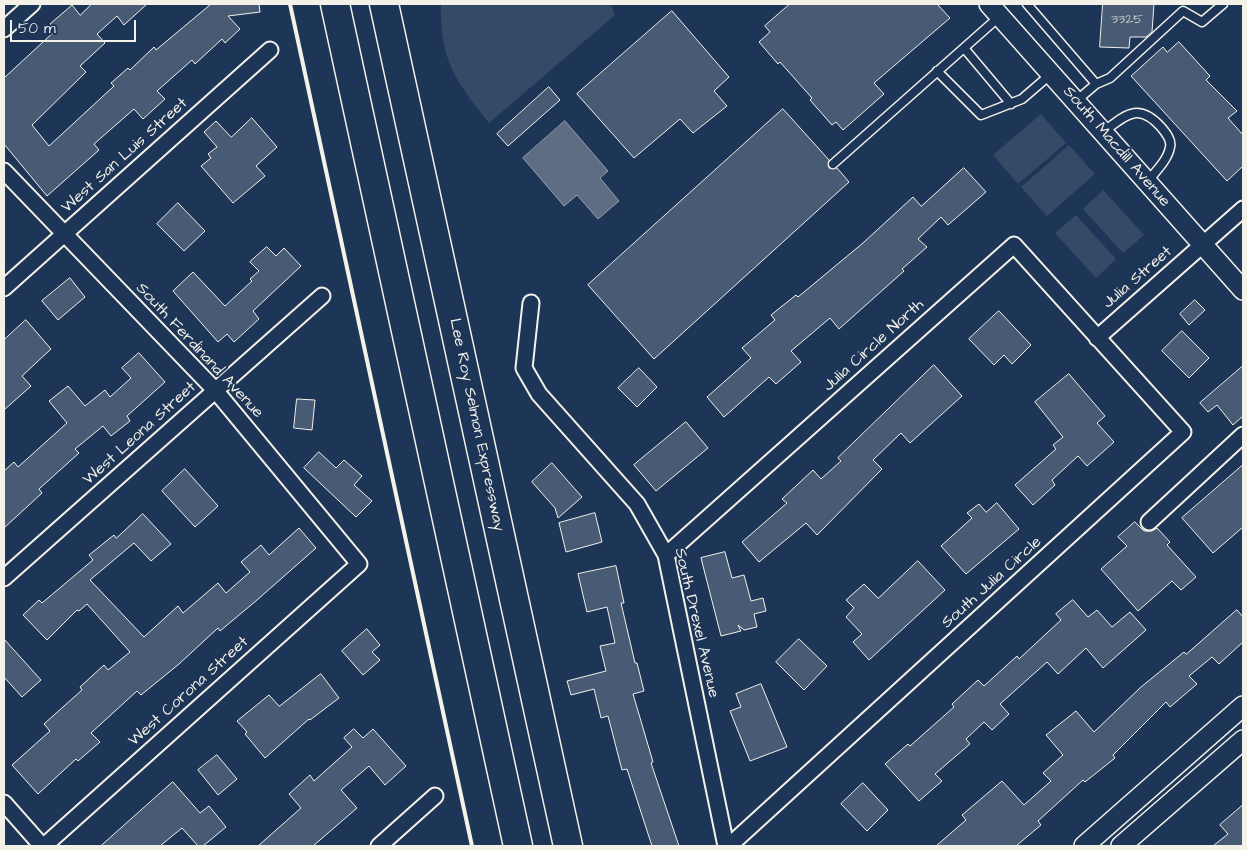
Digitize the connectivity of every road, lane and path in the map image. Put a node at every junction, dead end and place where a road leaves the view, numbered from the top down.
1 (32, 4) edge
2 (335, 4) edge
3 (384, 4) edge
4 (1027, 4) edge
5 (1223, 4) edge
6 (1182, 7) edge
7 (994, 10) edge
8 (4, 29) edge
9 (964, 48) junction
10 (270, 50) dead end
11 (937, 71) junction
12 (1051, 74) junction
13 (1096, 84) junction
14 (1076, 102) junction
15 (1011, 104) junction
16 (1103, 132) junction
17 (832, 164) dead end
18 (4, 171) edge
19 (1147, 182) junction
20 (1243, 209) edge
21 (64, 234) junction
22 (1203, 245) junction
23 (4, 288) edge
24 (1243, 290) edge
25 (322, 296) dead end
26 (531, 303) dead end
27 (1097, 338) junction
28 (215, 390) junction
29 (1243, 435) edge
30 (1149, 522) dead end
31 (666, 556) junction
32 (359, 564) joint
33 (4, 578) edge
34 (1243, 706) edge
35 (1243, 740) edge
36 (435, 796) dead end
37 (4, 803) edge
38 (43, 846) edge
39 (378, 846) edge
40 (518, 846) edge
41 (568, 846) edge
42 (728, 846) edge
43 (1084, 846) edge
44 (1120, 846) edge

1 - 8 street
2 - 40 highway
3 - 41 highway, Lee Roy Selmon Expressway
4 - 13 lane
5 - 6 lane
6 - 13 lane
7 - 9 lane
7 - 12 street, South Macdill Avenue
9 - 11 lane
9 - 15 lane
10 - 21 street, West San Luis Street
11 - 15 lane
11 - 17 lane
12 - 14 street, South Macdill Avenue
12 - 15 lane
13 - 14 lane
14 - 16 street, South Macdill Avenue
16 - 19 street, South Macdill Avenue
16 - 19 lane
18 - 21 street, South Ferdinand Avenue
19 - 22 street, South Macdill Avenue
20 - 22 street, Julia Street
21 - 23 street, West San Luis Street
21 - 28 street, South Ferdinand Avenue
22 - 24 street, South Macdill Avenue
22 - 27 street, Julia Street
25 - 28 street, West Leona Street
26 - 31 street, South Drexel Avenue
27 - 31 street, Julia Circle North
27 - 42 street, South Julia Circle
28 - 32 street, South Ferdinand Avenue
28 - 33 street, West Leona Street
29 - 30 street
31 - 42 street, South Drexel Avenue
32 - 38 street, West Corona Street
34 - 43 street
35 - 44 street
36 - 39 street
37 - 38 street

